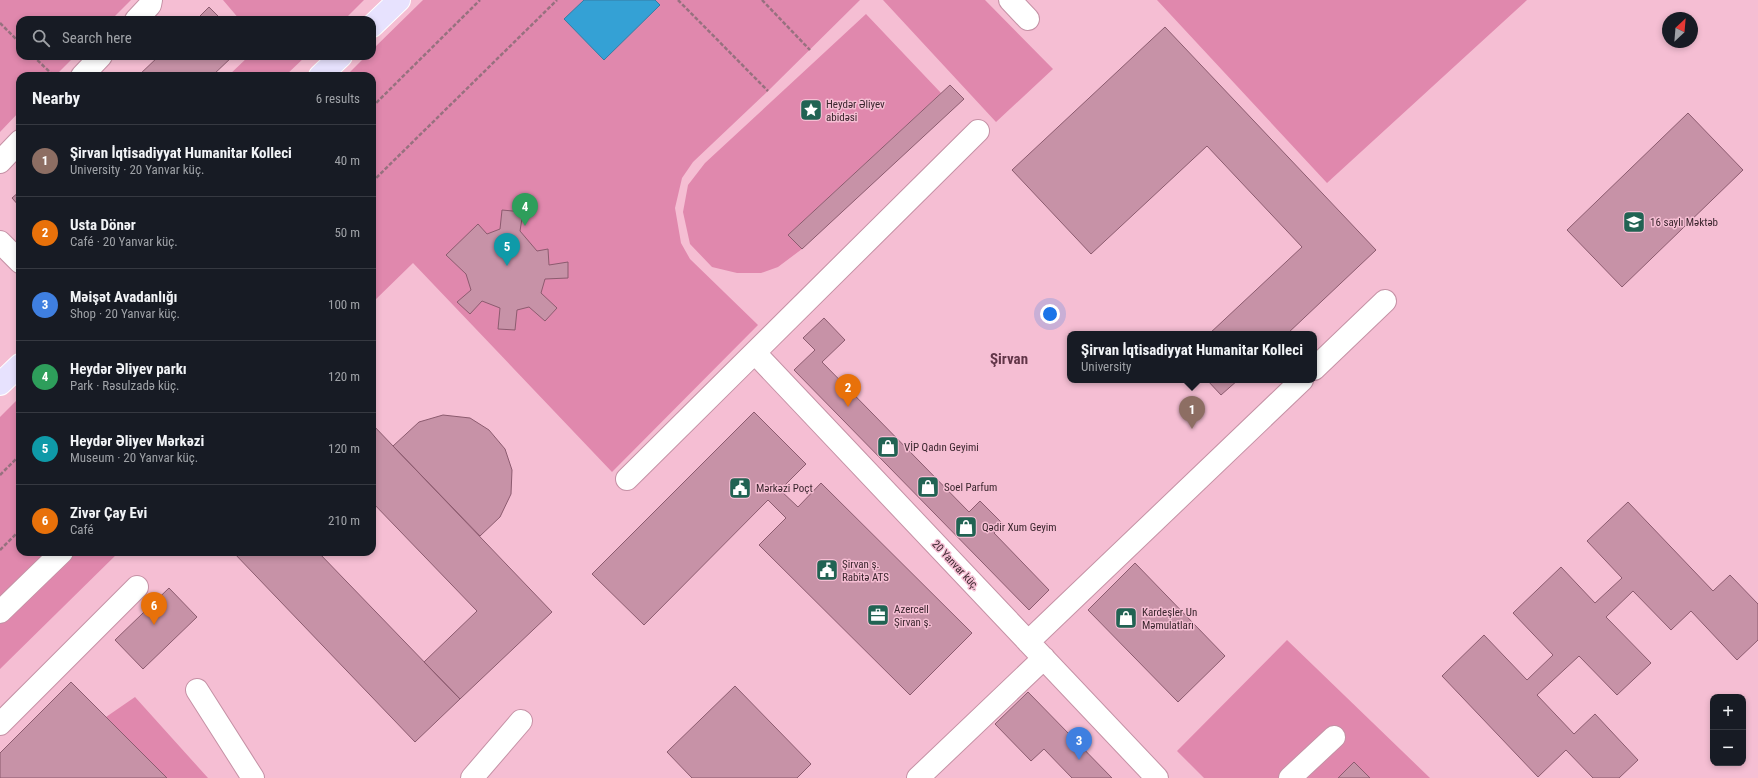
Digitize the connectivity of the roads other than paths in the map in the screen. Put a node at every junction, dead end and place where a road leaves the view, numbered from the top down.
1 (151, 0) edge
2 (399, 0) edge
3 (1010, 0) edge
4 (140, 16) edge
5 (1028, 19) dead end
6 (376, 22) edge
7 (98, 60) edge
8 (337, 60) edge
9 (86, 72) edge
10 (324, 72) edge
11 (978, 131) dead end
12 (16, 145) edge
13 (0, 162) edge
14 (0, 242) edge
15 (16, 258) edge
16 (1385, 301) dead end
17 (755, 353) junction
18 (1317, 366) edge
19 (16, 369) edge
20 (1299, 383) edge
21 (0, 384) edge
22 (627, 479) dead end
23 (58, 556) edge
24 (137, 587) dead end
25 (0, 612) edge
26 (1028, 642) junction
27 (1044, 658) junction
28 (197, 690) dead end
29 (521, 721) dead end
30 (0, 724) edge
31 (1334, 737) dead end
32 (254, 778) edge
33 (472, 778) edge
34 (918, 778) edge
35 (1157, 778) edge
36 (1290, 778) edge

1 - 4 street
2 - 6 main road
3 - 5 street
7 - 9 street
8 - 10 main road
11 - 17 street
12 - 13 street
14 - 15 street
16 - 18 street
17 - 22 street
17 - 26 street, 20 Yanvar küç.
19 - 21 main road
20 - 26 street
23 - 25 street
24 - 30 street
26 - 27 street, 20 Yanvar küç.
27 - 34 street
27 - 35 street, 20 Yanvar küç.
28 - 32 street
29 - 33 street
31 - 36 street

